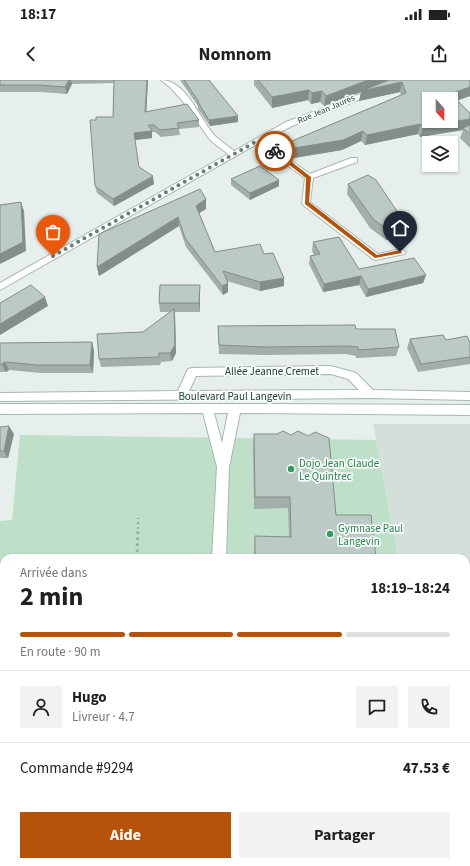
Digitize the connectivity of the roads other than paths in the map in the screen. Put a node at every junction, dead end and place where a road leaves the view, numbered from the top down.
1 (165, 80) edge
2 (405, 80) edge
3 (257, 141) junction
4 (233, 154) junction
5 (354, 160) dead end
6 (309, 177) junction
7 (400, 252) dead end
8 (0, 288) edge
9 (370, 394) junction
10 (181, 396) junction
11 (470, 396) edge
12 (0, 397) edge
13 (207, 408) junction
14 (235, 408) junction
15 (0, 409) edge
16 (470, 410) edge
17 (223, 467) junction
18 (219, 554) edge

1 - 4 street
2 - 3 street, Rue Jean Jaurès
3 - 4 street, Rue Jean Jaurès
3 - 6 street
4 - 8 street, Rue Jean Jaurès
5 - 6 street
6 - 7 street
9 - 10 street, Boulevard Paul Langevin
9 - 10 street, Allée Jeanne Cremet
9 - 11 street, Boulevard Paul Langevin
10 - 12 street, Boulevard Paul Langevin
13 - 14 street, Boulevard Paul Langevin
13 - 15 street, Boulevard Paul Langevin
13 - 17 street
14 - 16 street, Boulevard Paul Langevin
14 - 17 street
17 - 18 street

